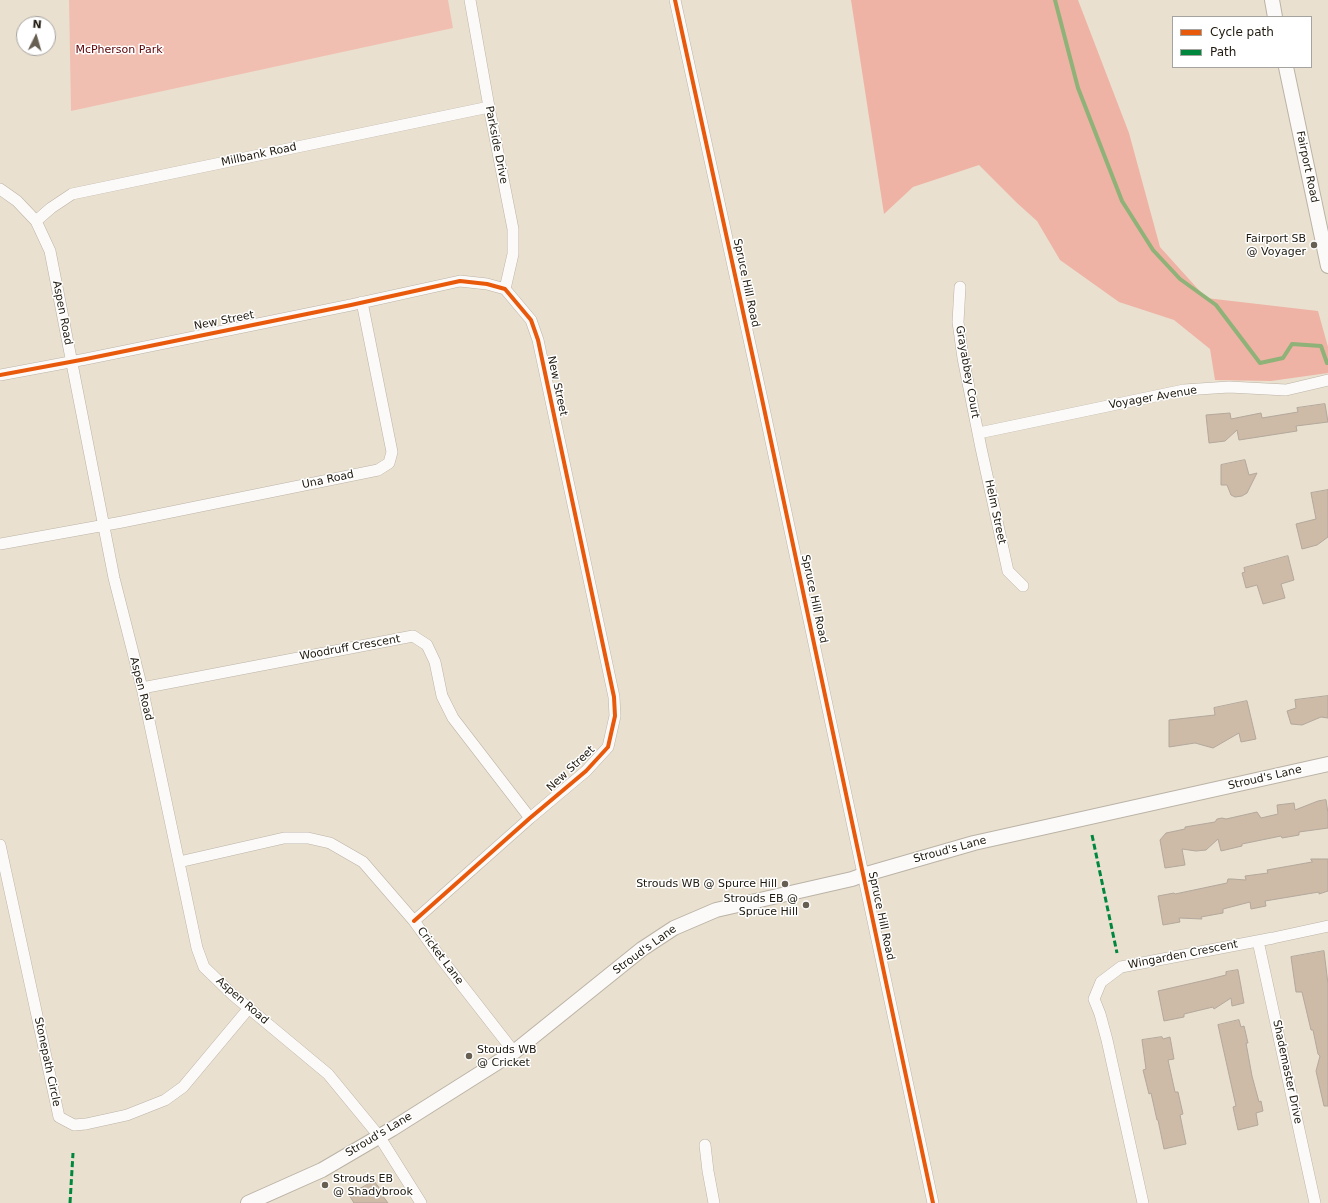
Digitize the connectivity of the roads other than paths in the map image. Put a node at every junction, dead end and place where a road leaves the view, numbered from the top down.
1 (470, 0) edge
2 (675, 0) edge
3 (1272, 0) edge
4 (1276, 16) edge
5 (1286, 68) edge
6 (489, 107) junction
7 (0, 189) edge
8 (36, 221) junction
9 (1328, 266) edge
10 (960, 287) dead end
11 (505, 289) junction
12 (362, 302) junction
13 (71, 362) junction
14 (0, 375) edge
15 (1328, 380) edge
16 (978, 433) junction
17 (103, 526) junction
18 (0, 544) edge
19 (1023, 586) dead end
20 (142, 688) junction
21 (1328, 764) edge
22 (530, 818) junction
23 (0, 845) edge
24 (179, 862) junction
25 (862, 875) junction
26 (414, 921) junction
27 (1328, 926) edge
28 (1258, 941) junction
29 (249, 1008) junction
30 (514, 1052) junction
31 (379, 1136) junction
32 (705, 1145) dead end
33 (248, 1203) edge
34 (421, 1203) edge
35 (714, 1203) edge
36 (933, 1203) edge
37 (1143, 1203) edge
38 (1314, 1203) edge

1 - 6 street, Parkside Drive
2 - 25 street, Spruce Hill Road
3 - 4 street
5 - 9 street, Fairport Road
6 - 8 street, Millbank Road
6 - 11 street, Parkside Drive
7 - 8 street, Aspen Road
8 - 13 street, Aspen Road
10 - 16 street, Grayabbey Court
11 - 12 street, New Street
11 - 22 street, New Street
12 - 13 street, New Street
12 - 17 street, Una Road
13 - 14 street, New Street
13 - 17 street, Aspen Road
15 - 16 street, Voyager Avenue
16 - 19 street, Helm Street
17 - 18 street
17 - 20 street, Aspen Road
20 - 22 street, Woodruff Crescent
20 - 24 street, Aspen Road
21 - 25 street, Stroud's Lane
22 - 26 street, New Street
23 - 29 street, Stonepath Circle
24 - 26 street, Cricket Lane
24 - 29 street, Aspen Road
25 - 30 street, Stroud's Lane
25 - 36 street, Spruce Hill Road
26 - 30 street, Cricket Lane
27 - 28 street, Wingarden Crescent
28 - 37 street, Wingarden Crescent
28 - 38 street, Shademaster Drive
29 - 31 street, Aspen Road
30 - 31 street, Stroud's Lane
31 - 33 street, Stroud's Lane
31 - 34 street, Aspen Road
32 - 35 street

